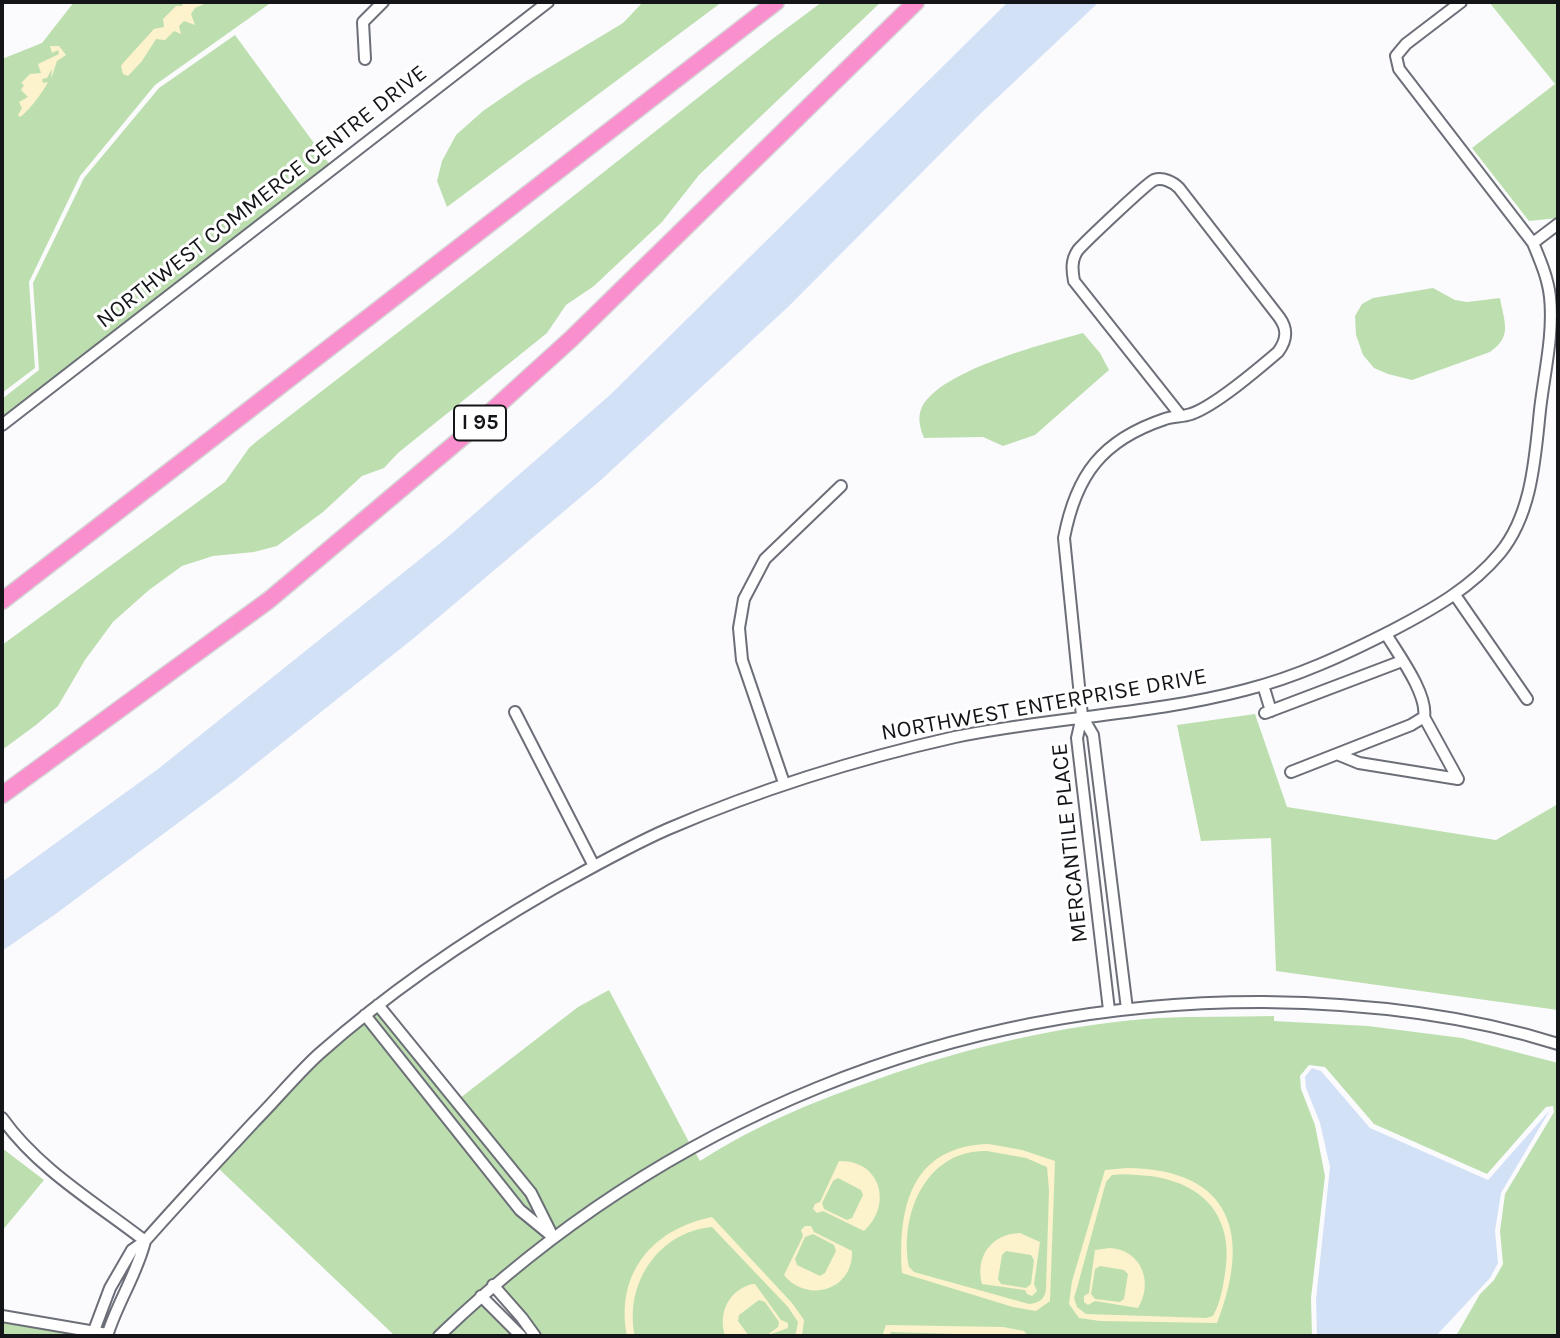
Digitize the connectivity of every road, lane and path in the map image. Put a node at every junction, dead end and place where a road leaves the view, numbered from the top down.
1 (383, 2) edge
2 (548, 2) edge
3 (776, 2) edge
4 (916, 2) edge
5 (1461, 2) edge
6 (365, 59) dead end
7 (1558, 224) edge
8 (1533, 243) junction
9 (1181, 416) junction
10 (2, 425) edge
11 (841, 486) dead end
12 (1455, 595) junction
13 (2, 601) edge
14 (1386, 634) junction
15 (1402, 661) junction
16 (1263, 685) junction
17 (1527, 699) dead end
18 (514, 712) dead end
19 (1082, 716) junction
20 (1424, 717) junction
21 (1337, 754) junction
22 (1291, 772) dead end
23 (784, 783) junction
24 (2, 794) edge
25 (594, 866) junction
26 (378, 1004) junction
27 (1128, 1009) junction
28 (1109, 1010) junction
29 (365, 1015) junction
30 (1558, 1044) edge
31 (2, 1118) edge
32 (553, 1237) junction
33 (145, 1241) junction
34 (494, 1285) junction
35 (481, 1296) junction
36 (2, 1317) edge
37 (93, 1334) edge
38 (107, 1335) edge
39 (439, 1336) edge
40 (521, 1336) edge
41 (535, 1336) edge

1 - 6 street
2 - 10 street, NORTHWEST COMMERCE CENTRE DRIVE
3 - 13 highway
4 - 24 highway, I 95
5 - 8 street, NORTHWEST ENTERPRISE DRIVE
7 - 8 street
8 - 12 street, NORTHWEST ENTERPRISE DRIVE
9 - 9 street
9 - 19 street
11 - 23 street
12 - 14 street, NORTHWEST ENTERPRISE DRIVE
12 - 17 street
14 - 15 street
14 - 16 street, NORTHWEST ENTERPRISE DRIVE
15 - 16 street
15 - 20 street
16 - 19 street, NORTHWEST ENTERPRISE DRIVE
18 - 25 street
19 - 23 street, NORTHWEST ENTERPRISE DRIVE
19 - 27 street, MERCANTILE PLACE
19 - 28 street, MERCANTILE PLACE
20 - 21 street
20 - 21 street
21 - 22 street
23 - 25 street, NORTHWEST ENTERPRISE DRIVE
25 - 26 street, NORTHWEST ENTERPRISE DRIVE
26 - 29 street, NORTHWEST ENTERPRISE DRIVE
26 - 32 street
27 - 28 street
27 - 30 street
28 - 32 street
29 - 32 street
29 - 33 street, NORTHWEST ENTERPRISE DRIVE
31 - 33 street
32 - 34 street
33 - 37 street, NORTHWEST ENTERPRISE DRIVE
33 - 38 street, NORTHWEST ENTERPRISE DRIVE
34 - 35 street
34 - 41 street
35 - 39 street
35 - 40 street
36 - 37 street
37 - 38 street

